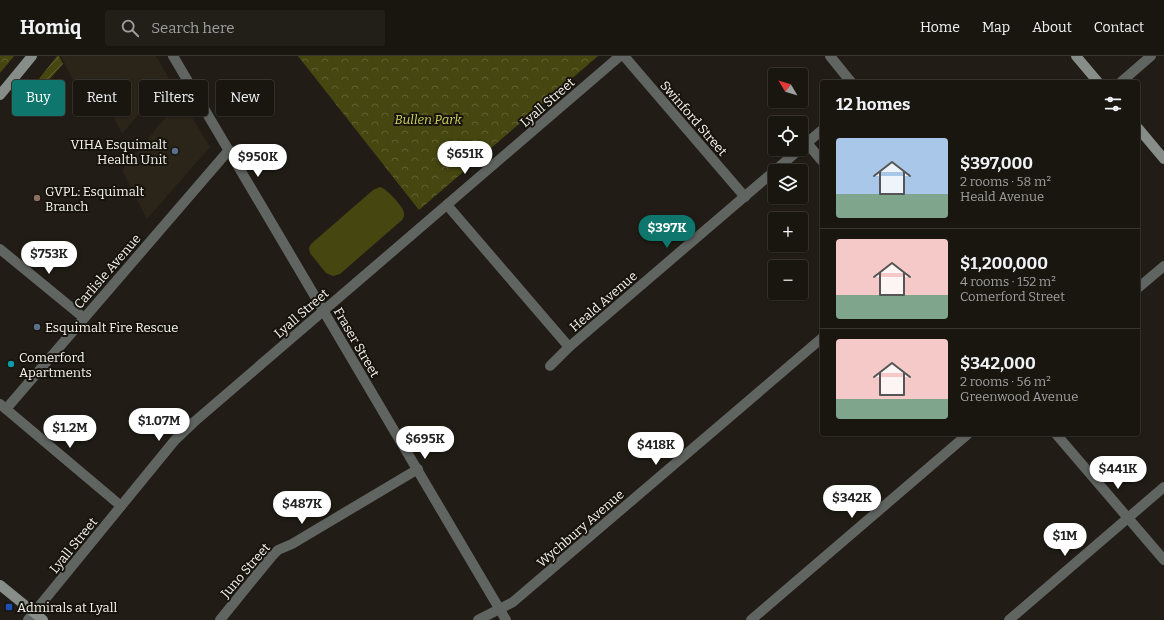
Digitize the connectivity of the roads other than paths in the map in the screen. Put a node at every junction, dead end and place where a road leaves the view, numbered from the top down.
1 (32, 56) edge
2 (173, 56) edge
3 (620, 56) edge
4 (624, 56) edge
5 (830, 56) edge
6 (1076, 56) edge
7 (1151, 56) edge
8 (849, 80) edge
9 (1096, 80) edge
10 (1123, 80) edge
11 (0, 95) edge
12 (1140, 130) edge
13 (820, 132) edge
14 (808, 143) edge
15 (229, 150) junction
16 (808, 151) edge
17 (793, 156) edge
18 (1164, 159) edge
19 (820, 160) edge
20 (745, 197) junction
21 (447, 205) junction
22 (0, 249) edge
23 (1164, 266) edge
24 (1140, 286) edge
25 (324, 310) junction
26 (84, 318) junction
27 (820, 340) edge
28 (569, 347) junction
29 (550, 366) dead end
30 (3, 407) edge
31 (966, 436) edge
32 (1058, 436) edge
33 (418, 469) junction
34 (1164, 487) edge
35 (121, 506) junction
36 (1128, 518) junction
37 (1164, 560) edge
38 (0, 585) edge
39 (500, 608) junction
40 (31, 616) edge
41 (43, 620) edge
42 (220, 620) edge
43 (478, 620) edge
44 (506, 620) edge
45 (751, 620) edge
46 (1009, 620) edge

1 - 11 street
2 - 15 street, Fraser Street
3 - 21 street, Lyall Street
4 - 20 street, Swinford Street
5 - 8 street
6 - 9 street
7 - 10 street
12 - 18 street
13 - 14 street, Heald Avenue
15 - 25 street, Fraser Street
15 - 26 street, Carlisle Avenue
16 - 19 street
17 - 20 street, Heald Avenue
20 - 28 street, Heald Avenue
21 - 25 street, Lyall Street
21 - 28 street, Heald Avenue
22 - 26 street
23 - 24 street
25 - 33 street, Fraser Street
25 - 35 street, Lyall Street
26 - 30 street, Carlisle Avenue
27 - 39 street, Wychbury Avenue
28 - 29 street, Heald Avenue
30 - 35 street
31 - 45 street
32 - 36 street
33 - 39 street, Fraser Street
33 - 42 street, Juno Street
34 - 36 street
35 - 40 street, Lyall Street
36 - 37 street
36 - 46 street
38 - 40 street
39 - 43 street, Wychbury Avenue
39 - 44 street, Fraser Street
40 - 41 street

